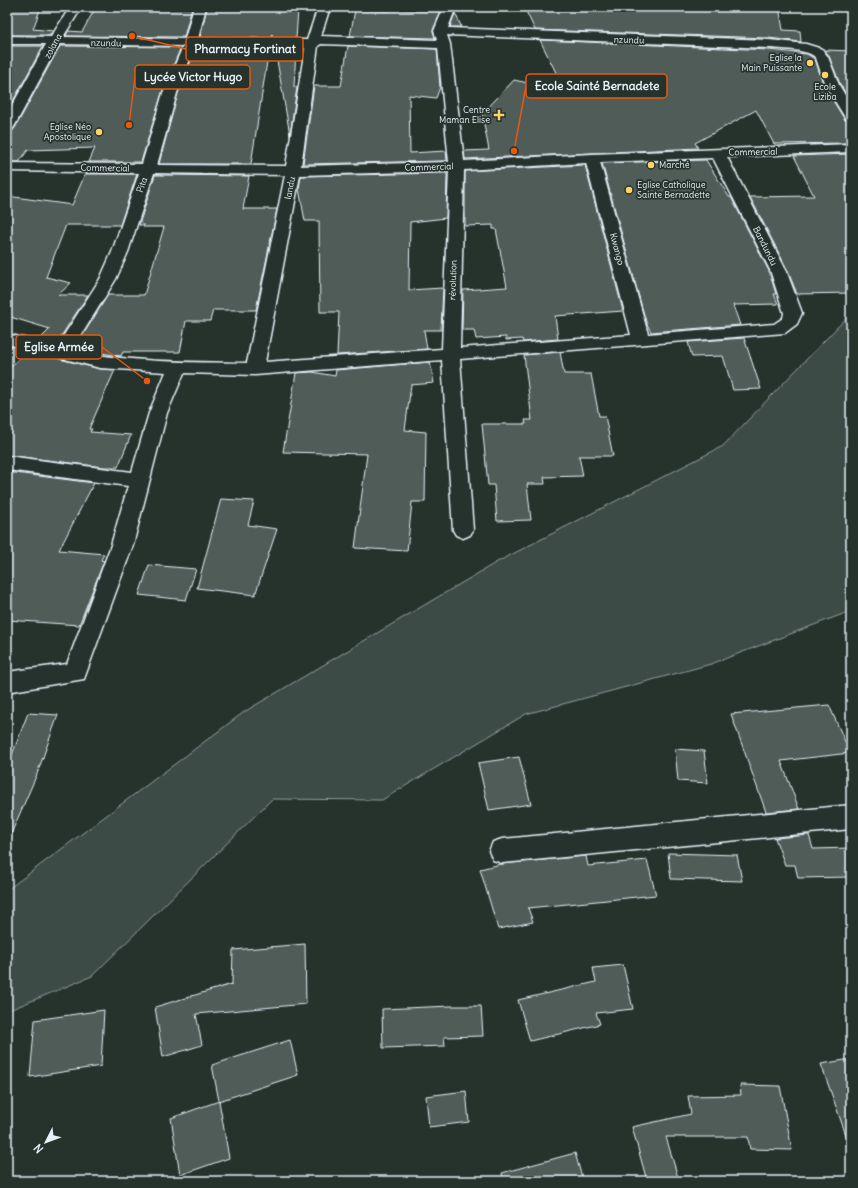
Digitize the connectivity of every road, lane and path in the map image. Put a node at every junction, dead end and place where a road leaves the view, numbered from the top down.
1 (76, 7) edge
2 (200, 7) edge
3 (324, 7) edge
4 (450, 7) edge
5 (442, 38) junction
6 (7, 40) edge
7 (54, 42) junction
8 (190, 44) junction
9 (312, 44) junction
10 (851, 116) edge
11 (7, 127) edge
12 (851, 148) edge
13 (718, 153) junction
14 (592, 158) junction
15 (457, 166) junction
16 (7, 167) edge
17 (148, 169) junction
18 (293, 171) junction
19 (7, 339) edge
20 (641, 339) junction
21 (61, 353) junction
22 (451, 353) junction
23 (177, 367) junction
24 (255, 369) junction
25 (7, 464) edge
26 (139, 480) junction
27 (463, 530) dead end
28 (7, 682) edge
29 (851, 817) edge
30 (502, 851) dead end

1 - 7 street, zolana
2 - 8 street, Pita
3 - 9 street, landu
4 - 5 street
5 - 9 street, nzundu
5 - 10 street, nzundu
5 - 15 street, révolution
6 - 7 street, nzundu
7 - 8 street, nzundu
7 - 11 street, zolana
8 - 9 street, nzundu
8 - 17 street, Pita
9 - 18 street, landu
12 - 13 street, Commercial
13 - 14 street, Commercial
13 - 20 street, Bandundu
14 - 15 street, Commercial
14 - 20 street, Kwango
15 - 18 street, Commercial
15 - 22 street, révolution
16 - 17 street, Commercial
17 - 18 street, Commercial
17 - 21 street, Pita
18 - 24 street, landu
19 - 21 street, Bandundu
20 - 22 street, Bandundu
21 - 23 street, Bandundu
22 - 24 street, Bandundu
22 - 27 street, révolution
23 - 24 street, Bandundu
23 - 26 street
25 - 26 street
26 - 28 street
29 - 30 street

